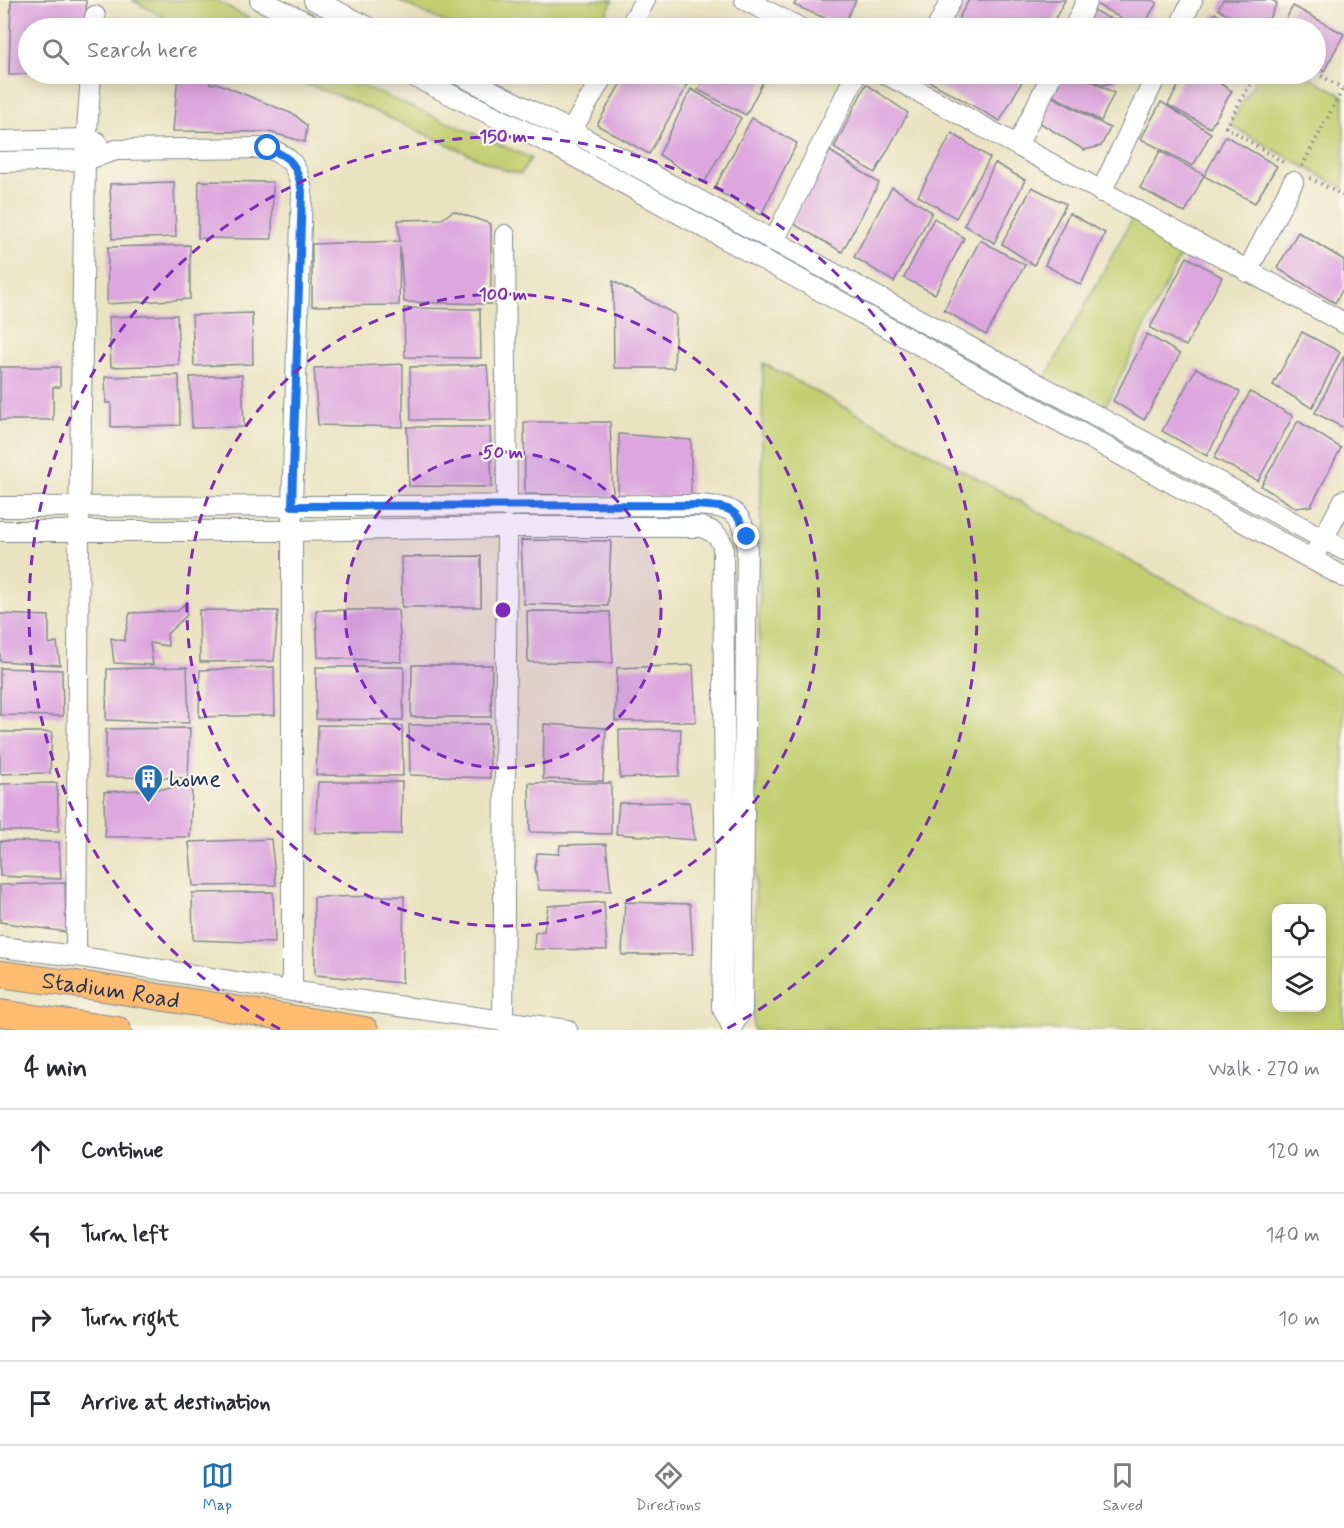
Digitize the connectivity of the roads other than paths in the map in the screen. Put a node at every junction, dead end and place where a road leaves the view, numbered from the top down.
1 (260, 0) edge
2 (314, 0) edge
3 (645, 0) edge
4 (745, 0) edge
5 (951, 0) edge
6 (1087, 0) edge
7 (1192, 0) edge
8 (297, 18) edge
9 (350, 18) edge
10 (635, 18) edge
11 (780, 18) edge
12 (942, 18) edge
13 (1079, 18) edge
14 (1184, 18) edge
15 (90, 84) edge
16 (429, 84) edge
17 (477, 84) edge
18 (598, 84) edge
19 (851, 84) edge
20 (918, 84) edge
21 (1047, 84) edge
22 (1152, 84) edge
23 (571, 132) junction
24 (87, 139) junction
25 (0, 141) edge
26 (1018, 144) junction
27 (561, 149) junction
28 (116, 150) junction
29 (85, 160) junction
30 (0, 162) edge
31 (1296, 177) road end
32 (1101, 192) junction
33 (505, 235) dead end
34 (774, 242) junction
35 (1247, 272) junction
36 (1344, 323) edge
37 (1344, 500) edge
38 (292, 506) junction
39 (0, 507) edge
40 (79, 507) junction
41 (507, 507) junction
42 (507, 527) junction
43 (79, 530) junction
44 (0, 531) edge
45 (292, 531) junction
46 (1323, 539) junction
47 (1344, 550) edge
48 (1311, 560) junction
49 (1344, 577) edge
50 (0, 947) edge
51 (76, 956) junction
52 (0, 974) edge
53 (292, 991) junction
54 (0, 1013) edge
55 (503, 1022) junction
56 (58, 1025) edge
57 (732, 1028) edge
58 (118, 1030) edge
59 (365, 1030) edge
60 (567, 1030) edge

1 - 8 street
2 - 9 street
3 - 10 street
4 - 11 street
5 - 12 street
6 - 13 street
7 - 14 street
15 - 24 street
16 - 27 street
17 - 23 street
18 - 23 street
19 - 34 street
20 - 26 street
21 - 26 street
22 - 32 street
23 - 27 street
23 - 34 street
24 - 25 street
24 - 28 street
24 - 29 street
26 - 32 street
27 - 48 street
28 - 29 street
28 - 38 street
29 - 30 street
29 - 40 street
31 - 35 street
32 - 35 street
33 - 41 street
34 - 46 street
35 - 36 street
37 - 46 street
38 - 40 street
38 - 41 street
38 - 45 street
39 - 40 street
40 - 43 street
41 - 57 street
42 - 45 street
42 - 55 street
42 - 57 street
43 - 44 street
43 - 45 street
43 - 51 street
45 - 53 street
46 - 47 street
46 - 48 street
48 - 49 street
50 - 51 street
51 - 53 street
52 - 59 main road, Stadium Road
53 - 55 street
54 - 56 main road, Stadium Road
55 - 60 street
56 - 58 main road, Stadium Road

